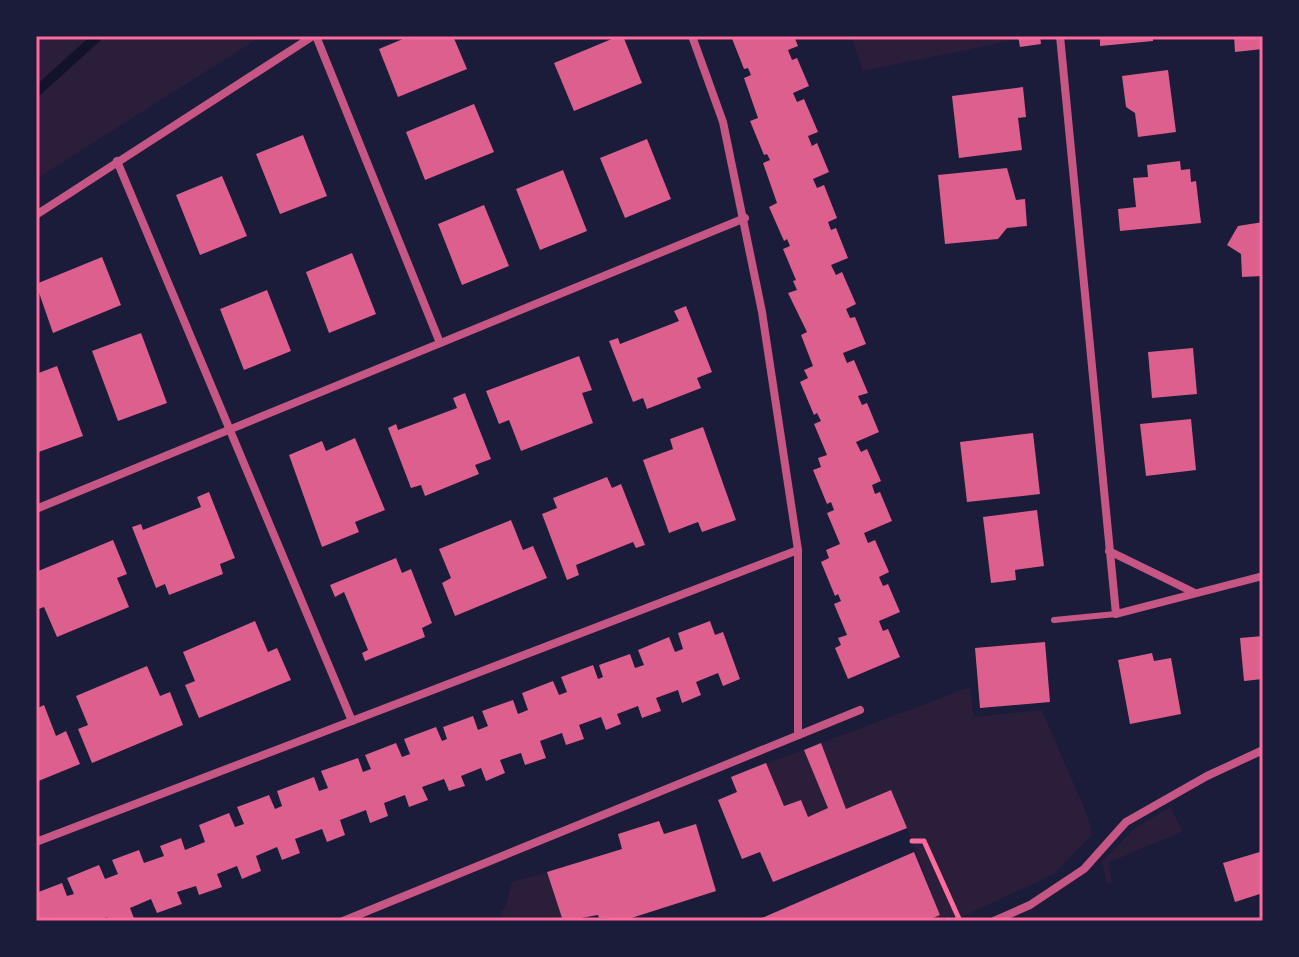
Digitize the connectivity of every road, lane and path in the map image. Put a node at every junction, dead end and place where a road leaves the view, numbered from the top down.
1 (315, 36) edge
2 (692, 36) edge
3 (1060, 36) edge
4 (117, 161) junction
5 (36, 215) edge
6 (745, 218) junction
7 (440, 343) junction
8 (231, 429) junction
9 (36, 509) edge
10 (798, 550) junction
11 (1109, 551) junction
12 (1263, 576) edge
13 (1194, 593) junction
14 (1116, 614) junction
15 (1054, 620) dead end
16 (860, 710) dead end
17 (352, 721) junction
18 (798, 735) junction
19 (1263, 750) edge
20 (912, 841) dead end
21 (36, 842) edge
22 (343, 921) edge
23 (960, 921) edge
24 (994, 921) edge

1 - 4 street
1 - 7 street
2 - 6 street
3 - 11 street
4 - 5 street
4 - 8 street
6 - 7 street
6 - 10 street
7 - 8 street
8 - 9 street
8 - 17 street
10 - 17 street
10 - 18 street
11 - 13 street
11 - 14 street
12 - 13 street
13 - 14 street
14 - 15 lane
16 - 18 street
17 - 21 street
18 - 22 street
19 - 24 street
20 - 23 path

